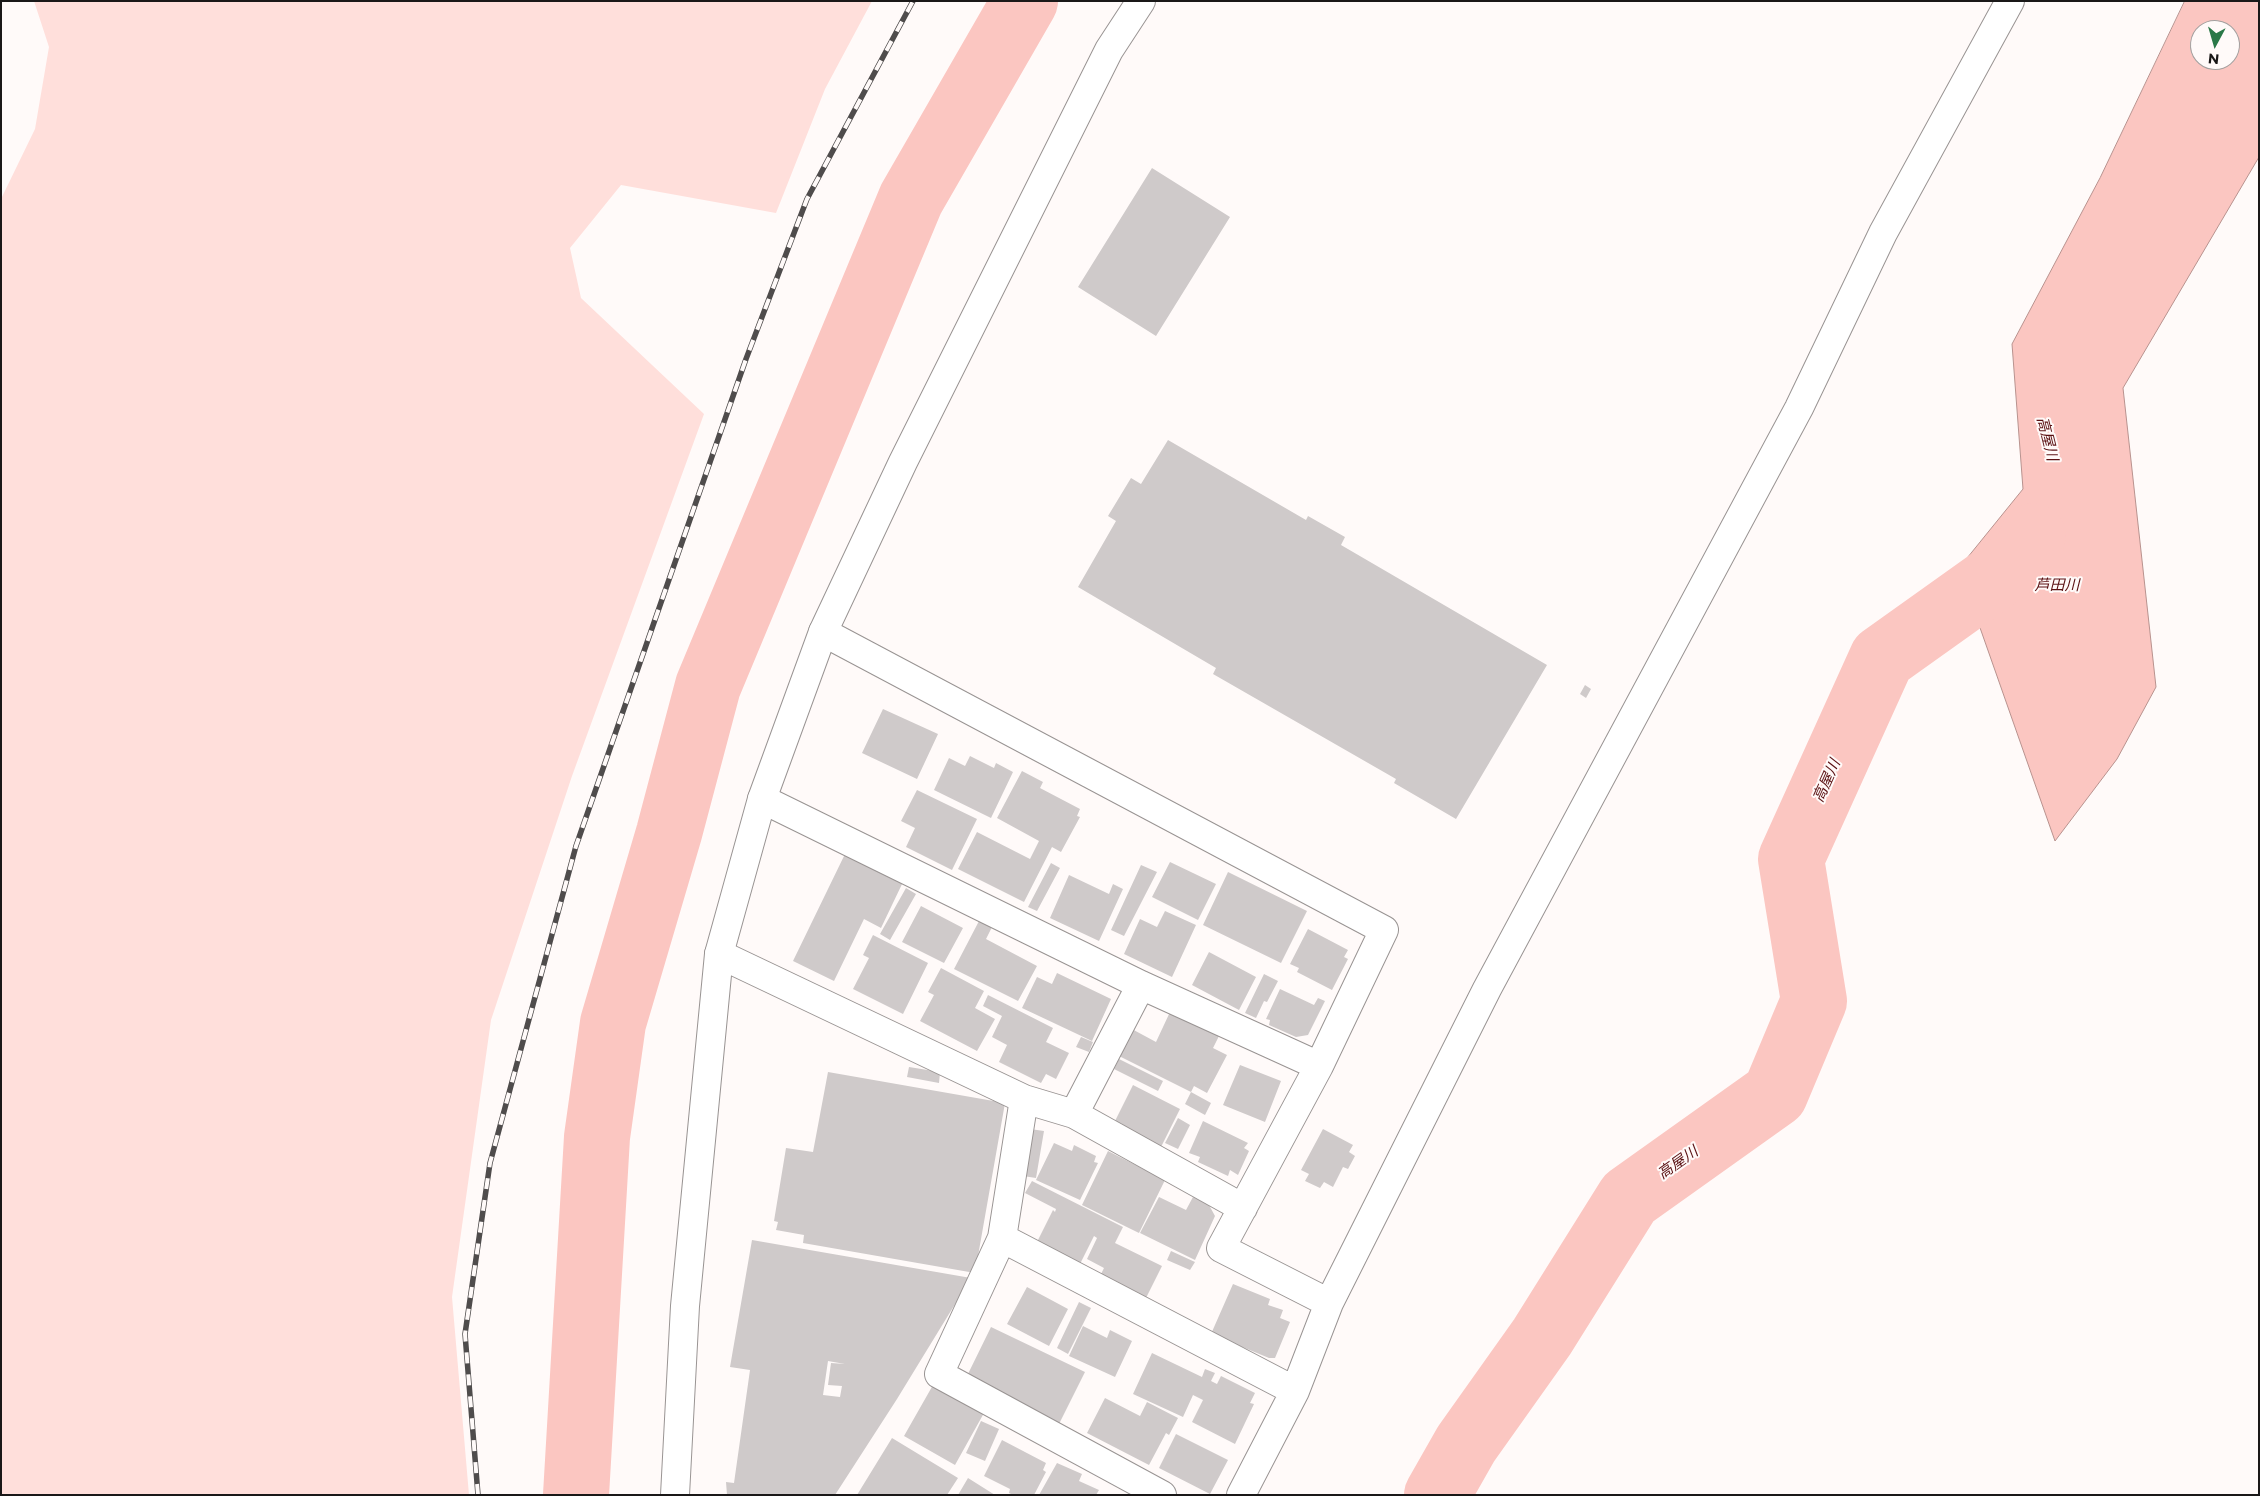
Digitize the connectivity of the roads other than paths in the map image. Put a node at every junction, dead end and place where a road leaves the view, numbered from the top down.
1 (1141, 1) edge
2 (2010, 1) edge
3 (823, 632) junction
4 (762, 798) junction
5 (719, 954) junction
6 (1141, 985) junction
7 (1318, 1066) junction
8 (1024, 1099) junction
9 (1074, 1114) junction
10 (1243, 1208) junction
11 (1002, 1238) junction
12 (1329, 1303) junction
13 (1295, 1391) junction
14 (675, 1495) edge
15 (1162, 1495) edge
16 (1241, 1495) edge

1 - 3 street
2 - 12 street
3 - 4 street
3 - 7 street
4 - 5 street
4 - 6 street
5 - 8 street
5 - 14 street
6 - 7 street
6 - 9 street
7 - 10 street
8 - 9 street
8 - 11 street
9 - 10 street
10 - 12 street
11 - 13 street
11 - 15 street
12 - 13 street
13 - 16 street

